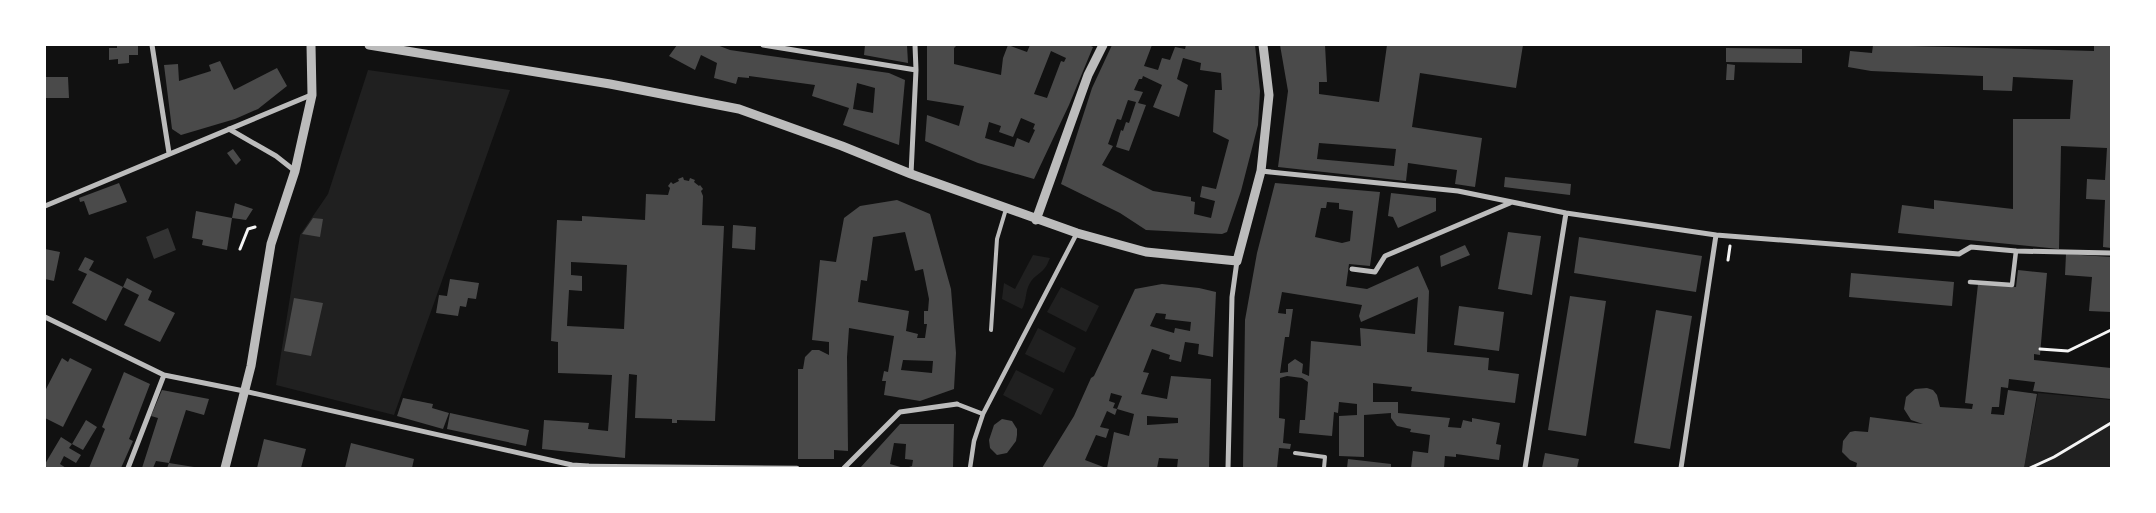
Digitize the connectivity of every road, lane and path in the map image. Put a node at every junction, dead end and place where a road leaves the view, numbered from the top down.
1 (152, 45) edge
2 (311, 45) edge
3 (369, 45) edge
4 (763, 45) edge
5 (915, 45) edge
6 (1103, 45) edge
7 (1262, 45) edge
8 (916, 70) junction
9 (312, 95) junction
10 (229, 129) junction
11 (169, 153) junction
12 (294, 171) junction
13 (1262, 171) junction
14 (911, 174) junction
15 (1510, 203) junction
16 (45, 206) edge
17 (1006, 209) junction
18 (1566, 214) junction
19 (1036, 220) junction
20 (255, 227) dead end
21 (1077, 233) junction
22 (1716, 235) junction
23 (240, 249) dead end
24 (2016, 251) junction
25 (2111, 253) edge
26 (1237, 261) junction
27 (1352, 269) dead end
28 (1970, 282) dead end
29 (45, 316) edge
30 (991, 330) dead end
31 (2111, 330) edge
32 (2040, 349) dead end
33 (164, 375) junction
34 (244, 391) junction
35 (957, 404) joint
36 (983, 414) junction
37 (2111, 422) edge
38 (1294, 453) dead end
39 (589, 467) edge
40 (128, 468) edge
41 (225, 468) edge
42 (797, 468) edge
43 (844, 468) edge
44 (970, 468) edge
45 (1228, 468) edge
46 (1324, 468) edge
47 (1525, 468) edge
48 (1680, 468) edge
49 (2030, 468) edge

1 - 11 street
2 - 9 street
3 - 14 street
4 - 8 street
5 - 8 street
6 - 19 street
7 - 13 street
8 - 14 street
9 - 10 street
9 - 12 street
10 - 11 street
10 - 12 street
11 - 16 street
12 - 34 street
13 - 15 street
13 - 26 street
14 - 17 street
15 - 18 street
15 - 27 street
17 - 19 street
17 - 30 lane
18 - 22 street
18 - 47 street
19 - 21 street
20 - 23 path
21 - 26 street
21 - 36 street
22 - 24 street
22 - 48 street
24 - 25 street
24 - 28 street
26 - 45 street
29 - 33 street
31 - 32 path
33 - 34 street
33 - 40 street
34 - 39 street
34 - 41 street
35 - 36 street
35 - 43 street
36 - 44 street
37 - 49 path
38 - 46 lane
39 - 42 street

